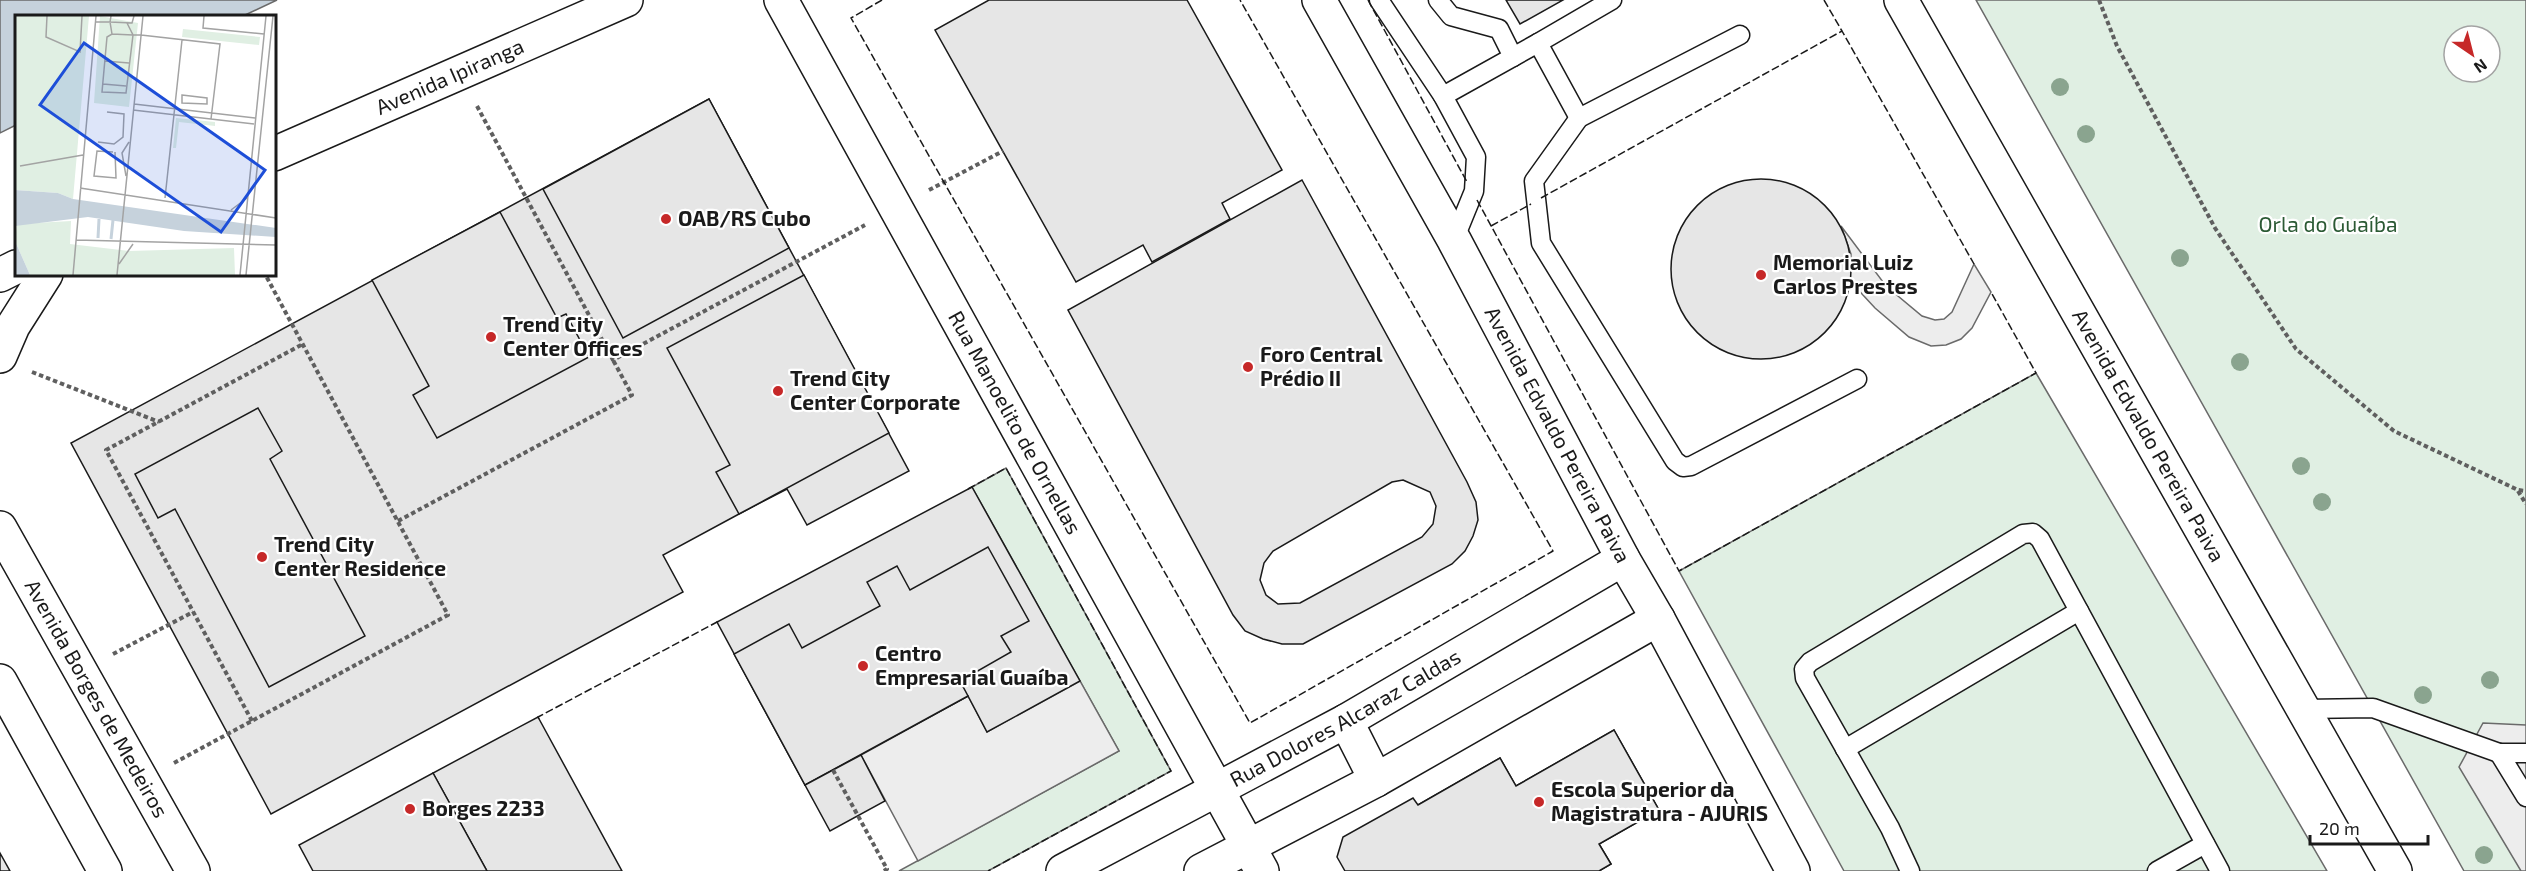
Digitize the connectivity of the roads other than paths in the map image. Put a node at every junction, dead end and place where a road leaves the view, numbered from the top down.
1 (626, 0) edge
2 (782, 0) edge
3 (1319, 0) edge
4 (1379, 0) edge
5 (1438, 0) edge
6 (1612, 0) edge
7 (1901, 0) edge
8 (1740, 34) dead end
9 (1538, 43) junction
10 (1513, 57) junction
11 (1443, 96) junction
12 (1579, 118) junction
13 (276, 153) edge
14 (1454, 240) junction
15 (15, 268) edge
16 (0, 275) edge
17 (45, 276) edge
18 (11, 362) edge
19 (1857, 380) dead end
20 (0, 528) edge
21 (1623, 559) junction
22 (2079, 611) junction
23 (1658, 619) junction
24 (0, 681) edge
25 (2304, 709) junction
26 (1346, 721) junction
27 (1845, 749) junction
28 (2499, 753) junction
29 (2526, 753) edge
30 (1376, 780) junction
31 (1217, 790) junction
32 (2526, 797) edge
33 (2205, 844) junction
34 (1255, 858) edge
35 (105, 871) edge
36 (193, 871) edge
37 (1063, 871) edge
38 (1201, 871) edge
39 (1793, 871) edge
40 (1910, 871) edge
41 (2157, 871) edge
42 (2220, 871) edge
43 (2395, 871) edge

1 - 13 main road, Avenida Ipiranga
2 - 31 main road, Rua Manoelito de Ornellas
3 - 14 main road, Avenida Edvaldo Pereira Paiva
4 - 11 lane
5 - 10 lane
6 - 9 lane
7 - 25 main road, Avenida Edvaldo Pereira Paiva
8 - 12 lane
9 - 10 lane
9 - 12 lane
10 - 11 lane
11 - 14 lane
12 - 19 lane
14 - 21 main road, Avenida Edvaldo Pereira Paiva
15 - 16 main road
17 - 18 main road
20 - 36 main road, Avenida Borges de Medeiros
21 - 23 main road, Avenida Edvaldo Pereira Paiva
21 - 26 main road, Rua Dolores Alcaraz Caldas
22 - 27 lane
22 - 27 lane
22 - 33 lane
23 - 30 main road
23 - 39 main road, Avenida Edvaldo Pereira Paiva
24 - 35 main road
25 - 28 lane
25 - 43 main road, Avenida Edvaldo Pereira Paiva
26 - 30 main road
26 - 31 main road, Rua Dolores Alcaraz Caldas
27 - 40 lane
28 - 29 lane
28 - 32 lane
30 - 34 main road
31 - 34 main road, Rua Manoelito de Ornellas
31 - 37 main road, Rua Dolores Alcaraz Caldas
33 - 41 lane
33 - 42 lane
34 - 38 main road

